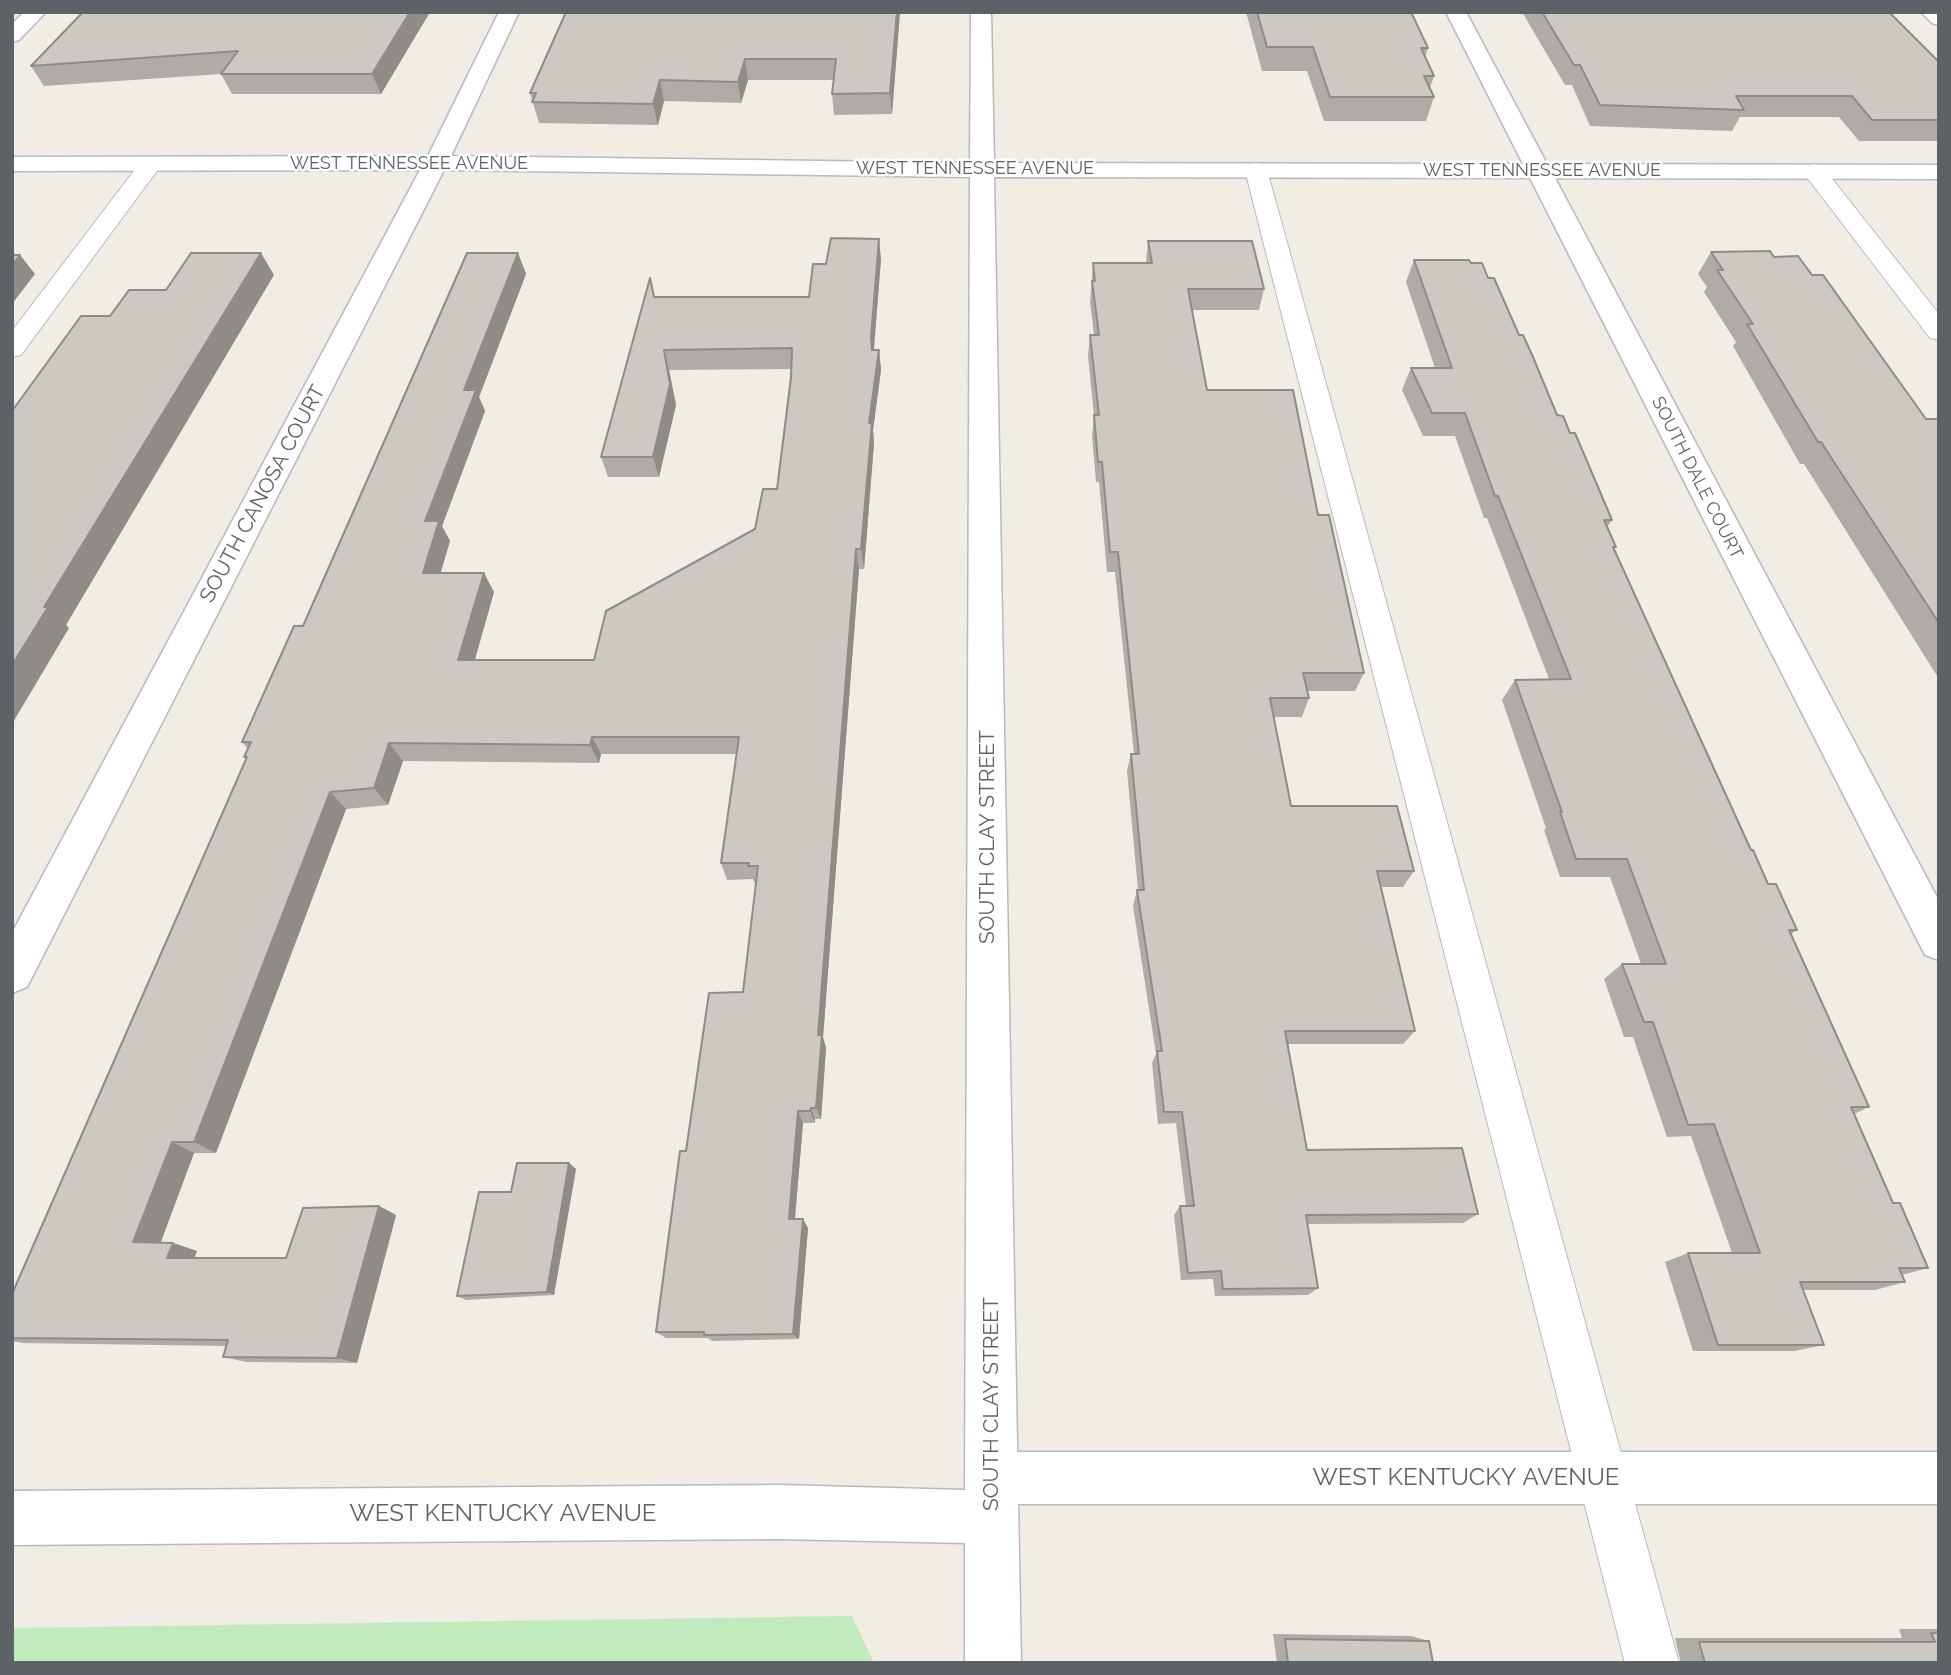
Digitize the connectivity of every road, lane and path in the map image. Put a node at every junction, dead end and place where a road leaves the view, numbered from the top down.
1 (36, 12) edge
2 (509, 12) edge
3 (981, 12) edge
4 (1456, 12) edge
5 (1931, 12) edge
6 (1939, 19) edge
7 (12, 36) edge
8 (436, 163) junction
9 (12, 164) edge
10 (151, 164) junction
11 (983, 170) junction
12 (1256, 170) junction
13 (1538, 171) junction
14 (1814, 172) junction
15 (1939, 172) edge
16 (1939, 332) edge
17 (12, 349) edge
18 (1939, 942) edge
19 (12, 974) edge
20 (1604, 1479) junction
21 (1939, 1479) edge
22 (993, 1498) junction
23 (12, 1518) edge
24 (993, 1663) edge
25 (1652, 1663) edge

1 - 7 street
2 - 8 street, SOUTH CANOSA COURT
3 - 11 street, SOUTH CLAY STREET
4 - 13 street, SOUTH DALE COURT
5 - 6 street
8 - 10 street, WEST TENNESSEE AVENUE
8 - 11 street, WEST TENNESSEE AVENUE
8 - 19 street, SOUTH CANOSA COURT
9 - 10 street, WEST TENNESSEE AVENUE
10 - 17 lane
11 - 12 street, WEST TENNESSEE AVENUE
11 - 22 street, SOUTH CLAY STREET
12 - 13 street, WEST TENNESSEE AVENUE
12 - 20 lane
13 - 14 street, WEST TENNESSEE AVENUE
13 - 18 street, SOUTH DALE COURT
14 - 15 street, WEST TENNESSEE AVENUE
14 - 16 lane
20 - 21 street, WEST KENTUCKY AVENUE
20 - 22 street, WEST KENTUCKY AVENUE
20 - 25 lane
22 - 23 street, WEST KENTUCKY AVENUE
22 - 24 street, SOUTH CLAY STREET

